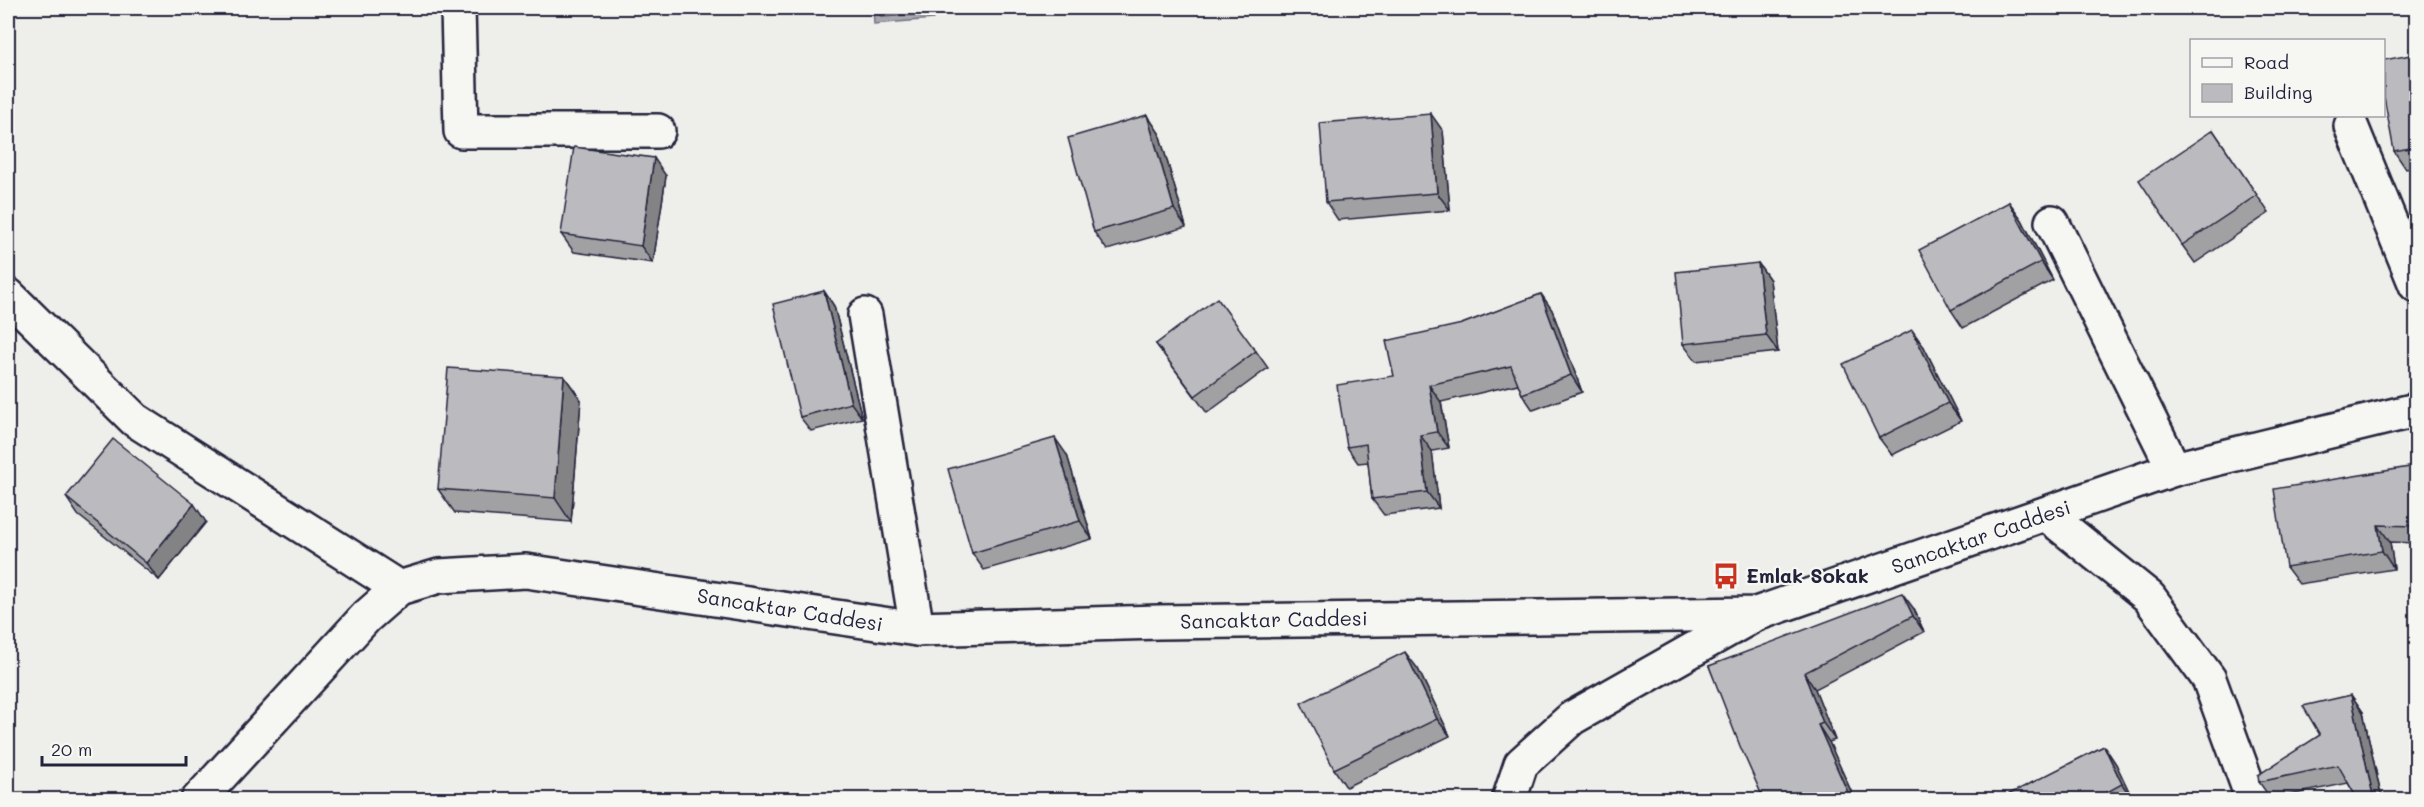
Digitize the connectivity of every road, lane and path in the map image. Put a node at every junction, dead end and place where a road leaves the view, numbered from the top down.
1 (458, 8) edge
2 (2351, 126) dead end
3 (658, 131) dead end
4 (2052, 222) dead end
5 (2416, 285) edge
6 (8, 294) edge
7 (865, 315) dead end
8 (2416, 410) edge
9 (2174, 469) junction
10 (2046, 514) junction
11 (399, 588) junction
12 (1756, 614) junction
13 (917, 629) junction
14 (198, 800) edge
15 (1509, 800) edge
16 (2253, 800) edge

1 - 3 street
2 - 5 street
4 - 9 street
6 - 11 street
7 - 13 street
8 - 9 street, Sancaktar Caddesi
9 - 10 street, Sancaktar Caddesi
10 - 12 street, Sancaktar Caddesi
10 - 16 street
11 - 13 street, Sancaktar Caddesi
11 - 14 street, Sancaktar Caddesi
12 - 13 street, Sancaktar Caddesi
12 - 15 street

